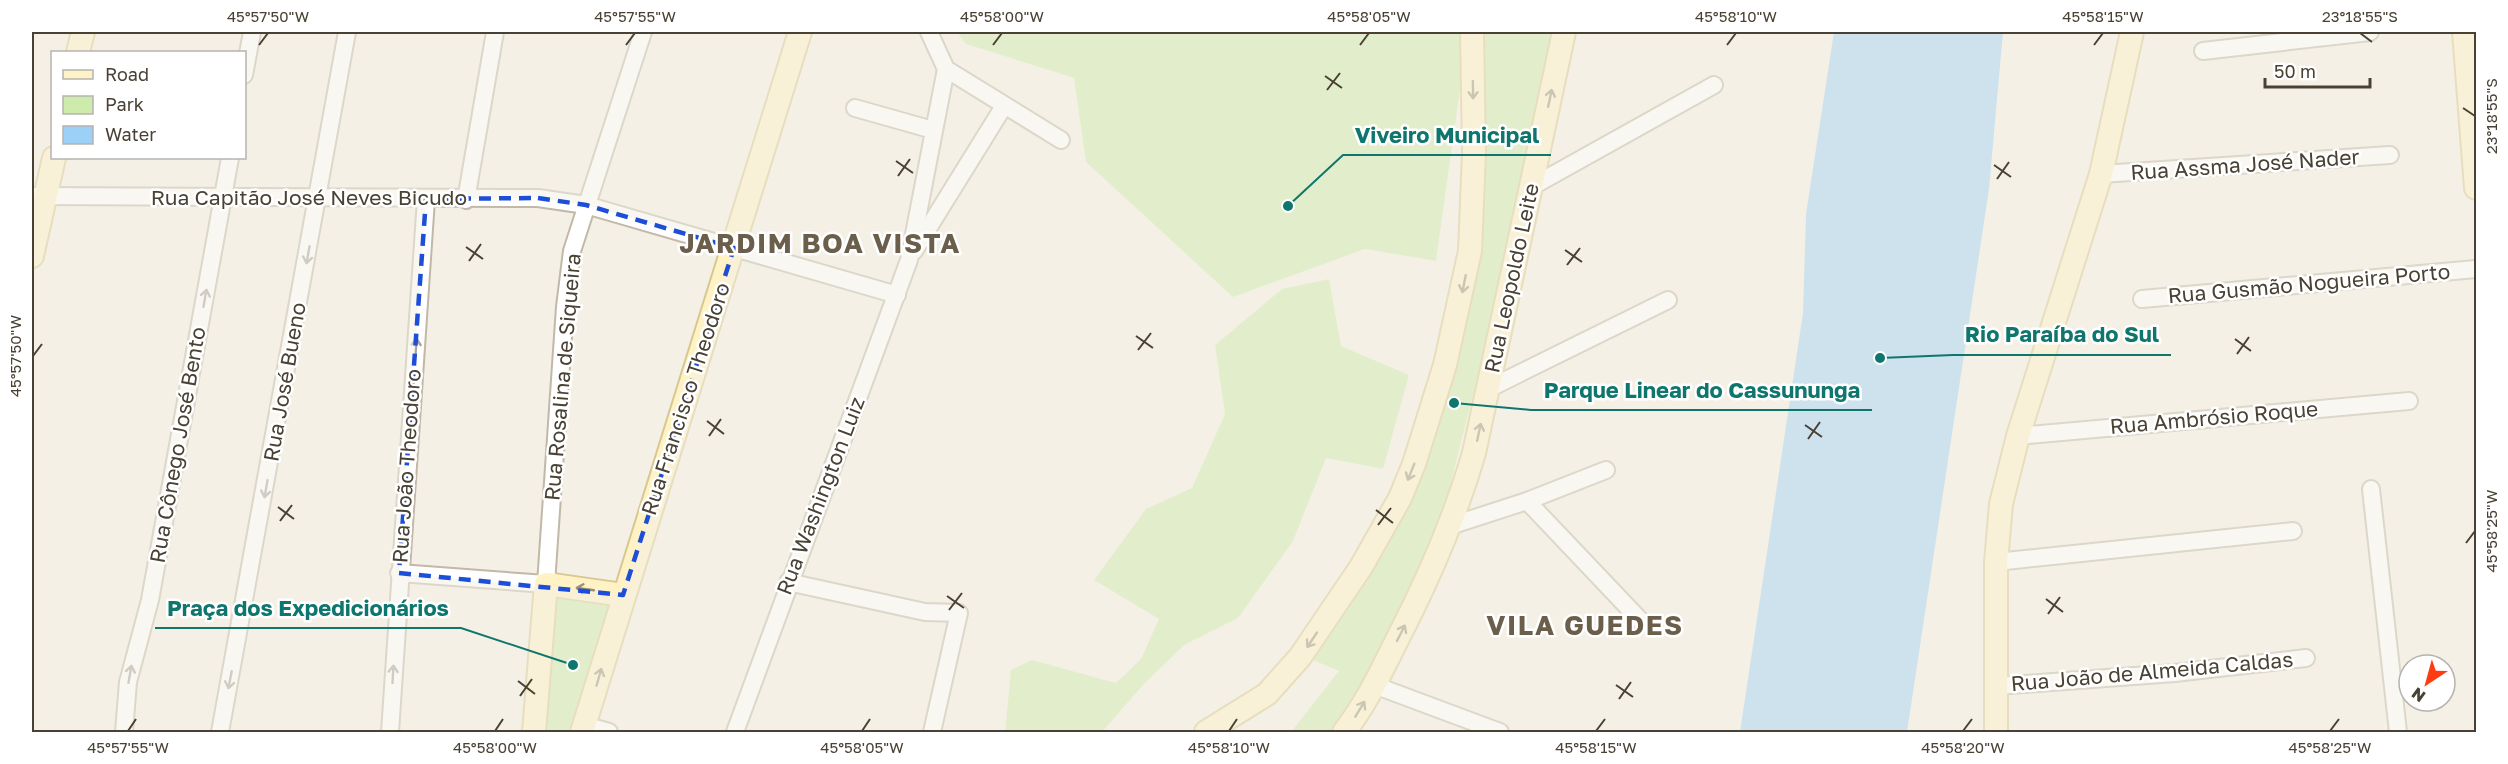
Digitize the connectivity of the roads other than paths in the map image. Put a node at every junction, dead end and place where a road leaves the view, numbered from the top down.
1 (83, 32) edge
2 (252, 32) edge
3 (347, 32) edge
4 (495, 32) edge
5 (643, 32) edge
6 (800, 32) edge
7 (929, 32) edge
8 (1472, 32) edge
9 (1564, 32) edge
10 (2132, 32) edge
11 (2370, 32) edge
12 (2463, 32) edge
13 (78, 51) edge
14 (2203, 51) dead end
15 (246, 64) edge
16 (946, 69) junction
17 (1714, 84) dead end
18 (1004, 106) junction
19 (855, 108) dead end
20 (933, 130) junction
21 (1060, 140) dead end
22 (2390, 155) dead end
23 (54, 159) edge
24 (230, 159) edge
25 (2101, 174) junction
26 (1531, 187) junction
27 (2476, 188) edge
28 (38, 196) edge
29 (223, 198) junction
30 (319, 198) junction
31 (426, 199) junction
32 (466, 200) junction
33 (586, 205) junction
34 (734, 248) junction
35 (32, 256) edge
36 (909, 260) junction
37 (2476, 269) edge
38 (897, 295) junction
39 (2142, 299) dead end
40 (1668, 300) dead end
41 (1488, 389) junction
42 (2409, 401) dead end
43 (2018, 436) junction
44 (1606, 470) dead end
45 (2371, 489) dead end
46 (1527, 501) junction
47 (1450, 526) junction
48 (2293, 531) dead end
49 (1996, 562) junction
50 (399, 573) junction
51 (788, 582) junction
52 (546, 584) junction
53 (623, 595) junction
54 (1640, 620) dead end
55 (2306, 658) dead end
56 (1374, 685) junction
57 (1997, 686) junction
58 (583, 729) edge
59 (124, 732) edge
60 (220, 732) edge
61 (390, 732) edge
62 (534, 732) edge
63 (609, 732) edge
64 (735, 732) edge
65 (932, 732) edge
66 (1206, 732) edge
67 (1344, 732) edge
68 (1500, 732) edge
69 (1996, 732) edge
70 (2398, 732) edge

1 - 13 street
2 - 15 street
3 - 30 street, Rua José Bueno
4 - 32 street
5 - 33 street, Rua Rosalina de Siqueira
6 - 34 street, Rua Francisco Theodoro
7 - 16 street
8 -> 66 street
26 -> 9 street, Rua Leopoldo Leite
10 - 25 street
11 - 14 street
12 - 27 street
16 - 18 street
16 - 20 street, Rua Washington Luiz
17 - 26 street
18 - 21 street
18 - 36 street, Rua Washington Luiz
19 - 20 street
20 - 36 street, Rua Washington Luiz
22 - 25 street, Rua Assma José Nader
23 - 28 street
24 - 29 street, Rua Cônego José Bento
25 - 43 street
26 - 41 street, Rua Leopoldo Leite
28 - 29 street, Rua Capitão José Neves Bicudo
28 - 35 street
29 - 30 street, Rua Capitão José Neves Bicudo
59 -> 29 street, Rua Cônego José Bento
30 - 31 street, Rua Capitão José Neves Bicudo
30 -> 60 street, Rua José Bueno
31 - 32 street, Rua Capitão José Neves Bicudo
50 -> 31 street, Rua João Theodoro
32 - 33 street, Rua Capitão José Neves Bicudo
33 - 34 street, Rua Capitão José Neves Bicudo
33 - 52 street, Rua Rosalina de Siqueira
34 - 38 street, Rua Capitão José Neves Bicudo
34 - 53 street, Rua Francisco Theodoro
36 - 38 street, Rua Washington Luiz
37 - 39 street, Rua Gusmão Nogueira Porto
38 - 51 street, Rua Washington Luiz
40 - 41 street
47 -> 41 street, Rua Leopoldo Leite
42 - 43 street, Rua Ambrósio Roque
43 - 49 street
44 - 46 street
45 - 70 street
46 - 47 street
46 - 54 street
56 -> 47 street, Rua Leopoldo Leite
48 - 49 street
49 - 57 street
50 - 52 street
61 -> 50 street, Rua João Theodoro
51 - 64 street, Rua Washington Luiz
51 - 65 street
53 -> 52 street
52 - 62 street, Rua Rosalina de Siqueira
58 -> 53 street, Rua Francisco Theodoro
55 - 57 street, Rua João de Almeida Caldas
67 -> 56 street, Rua Leopoldo Leite
56 - 68 street
57 - 69 street
58 - 63 street

